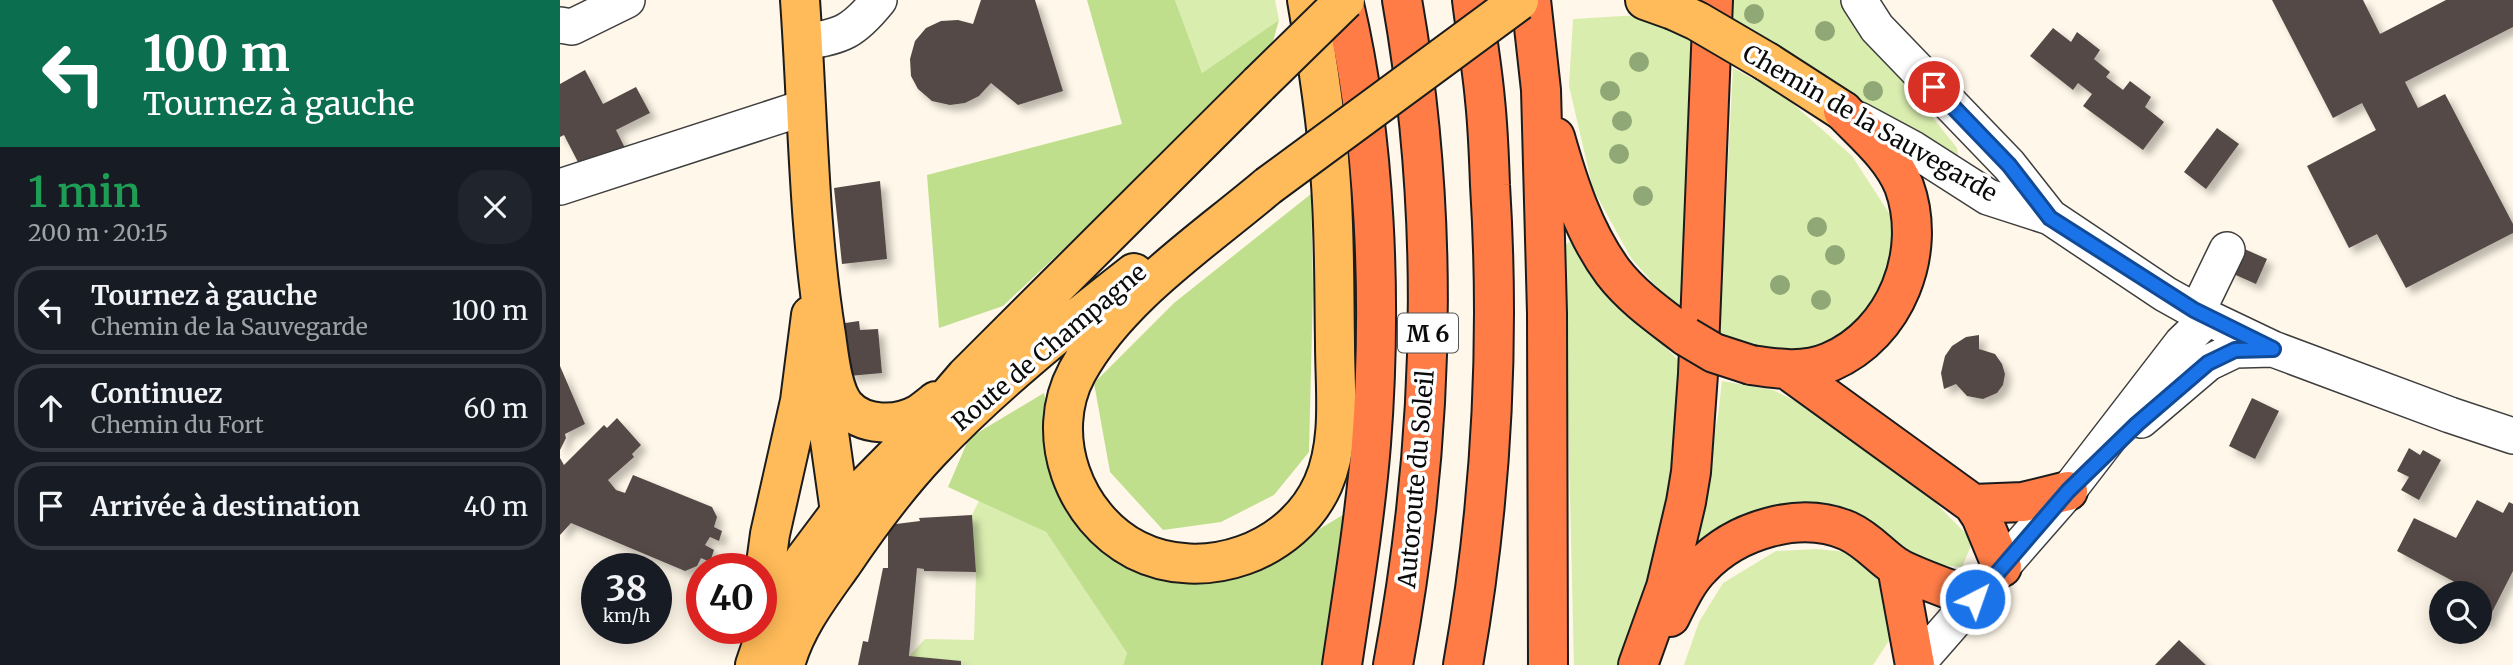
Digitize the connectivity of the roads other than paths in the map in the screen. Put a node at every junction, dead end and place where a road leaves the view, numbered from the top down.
1 (627, 0) edge
2 (800, 0) edge
3 (879, 0) edge
4 (1307, 0) edge
5 (1344, 0) edge
6 (1402, 0) edge
7 (1472, 0) edge
8 (1524, 0) edge
9 (1713, 0) edge
10 (1659, 5) edge
11 (1868, 14) edge
12 (560, 25) edge
13 (803, 42) junction
14 (1541, 90) junction
15 (806, 107) junction
16 (1843, 111) junction
17 (1268, 186) junction
18 (560, 187) edge
19 (2050, 218) junction
20 (2227, 250) dead end
21 (817, 278) junction
22 (2203, 315) junction
23 (2273, 349) junction
24 (1769, 368) junction
25 (967, 376) junction
26 (833, 379) junction
27 (2513, 436) edge
28 (2068, 491) junction
29 (1973, 504) junction
30 (841, 512) junction
31 (768, 553) edge
32 (2002, 567) junction
33 (1897, 568) junction
34 (1975, 599) junction
35 (814, 602) junction
36 (777, 610) edge
37 (762, 644) edge
38 (755, 665) edge
39 (785, 665) edge
40 (1342, 665) edge
41 (1393, 665) edge
42 (1463, 665) edge
43 (1548, 665) edge
44 (1638, 665) edge
45 (1644, 665) edge
46 (1916, 665) edge

1 - 12 street
2 - 13 main road
3 - 13 street
4 - 17 main road
5 - 25 main road, Route de Champagne, bridge
5 - 40 highway
6 - 41 highway, Autoroute du Soleil / M 6
7 - 42 highway, M 6
8 - 14 highway
8 - 17 main road, Route de Champagne, bridge
9 - 44 highway
10 - 16 main road, Chemin de la Sauvegarde, bridge
11 - 19 street
13 - 15 main road
14 - 24 highway, bridge
14 - 43 highway
15 - 18 street
15 - 21 main road
16 - 19 street, Chemin de la Sauvegarde
16 - 24 highway
17 - 35 main road, Route de Champagne
19 - 22 street, Chemin de la Sauvegarde
20 - 22 street
21 - 26 main road
21 - 31 main road
22 - 23 street, Chemin de la Sauvegarde
22 - 28 street
23 - 27 street, Chemin de la Sauvegarde
23 - 28 street
24 - 29 highway
25 - 26 main road
25 - 30 main road, Route de Champagne
26 - 30 main road
28 - 29 highway
28 - 32 street
29 - 32 highway
30 - 35 main road
30 - 36 main road, Route de Champagne
32 - 34 street
33 - 34 highway
33 - 45 highway
33 - 46 highway
34 - 46 street
35 - 39 main road, Route de Champagne
37 - 38 main road, Route de Champagne

